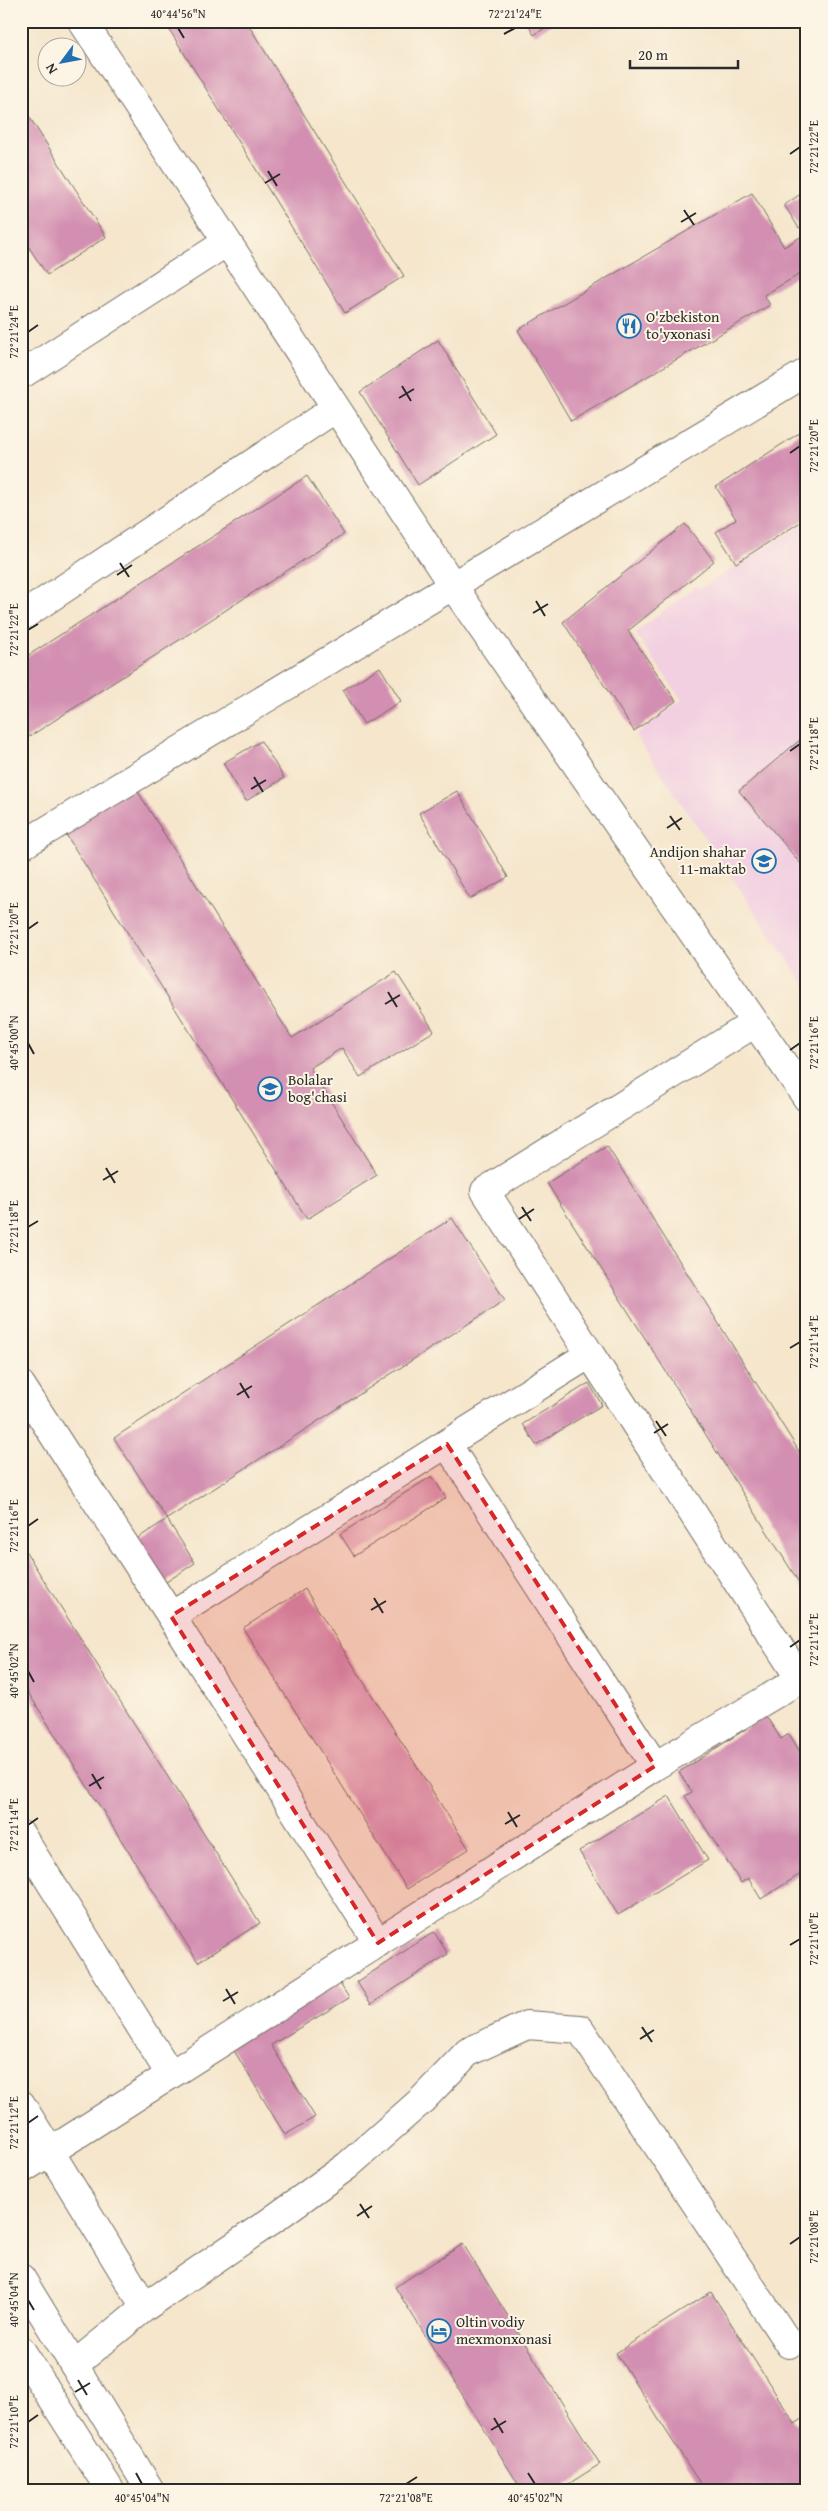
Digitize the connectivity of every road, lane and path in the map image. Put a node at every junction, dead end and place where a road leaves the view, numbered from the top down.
1 (82, 21) edge
2 (227, 242) junction
3 (21, 370) edge
4 (807, 372) edge
5 (336, 408) junction
6 (454, 586) junction
7 (21, 617) edge
8 (21, 846) edge
9 (755, 1023) junction
10 (807, 1098) edge
11 (590, 1354) junction
12 (21, 1385) edge
13 (447, 1444) junction
14 (171, 1616) junction
15 (803, 1677) edge
16 (655, 1766) junction
17 (21, 1835) edge
18 (378, 1943) junction
19 (170, 2074) junction
20 (21, 2104) edge
21 (50, 2153) junction
22 (21, 2170) edge
23 (21, 2278) edge
24 (145, 2307) junction
25 (789, 2344) dead end
26 (21, 2350) edge
27 (74, 2365) junction
28 (139, 2486) edge
29 (110, 2490) edge

1 - 2 street
2 - 3 street
2 - 5 street
4 - 6 street
5 - 6 street
5 - 7 street
6 - 8 street
6 - 9 street
9 - 10 street
9 - 11 street
11 - 13 street
11 - 15 street
12 - 14 street
13 - 14 street
13 - 16 street
14 - 18 street
15 - 16 street
16 - 18 street
17 - 19 street
18 - 19 street
19 - 21 street
20 - 21 street
21 - 22 street
21 - 24 street
23 - 27 street
24 - 25 street
24 - 27 street
26 - 29 street
27 - 28 street

